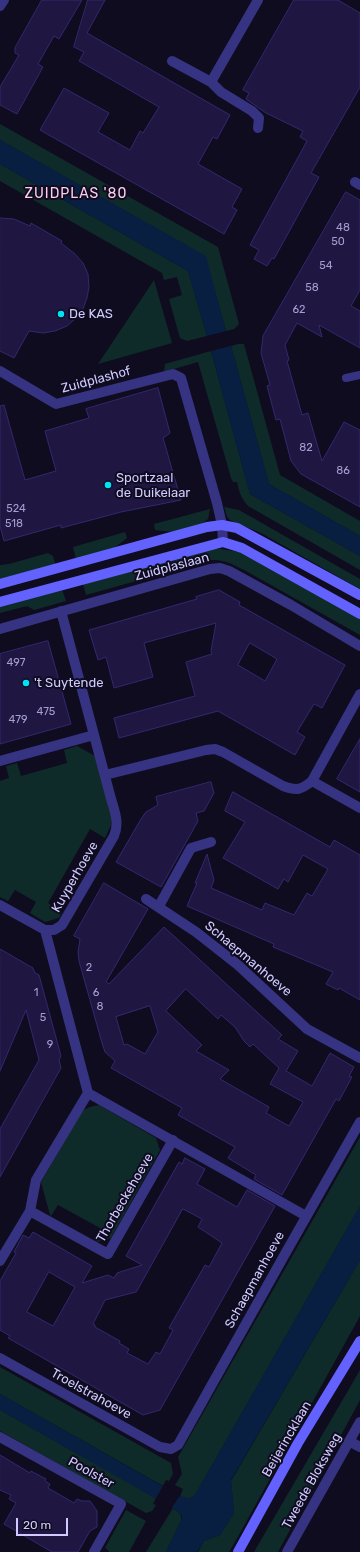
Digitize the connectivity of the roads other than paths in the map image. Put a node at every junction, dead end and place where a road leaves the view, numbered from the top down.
1 (4, 0) edge
2 (258, 0) edge
3 (0, 6) edge
4 (172, 61) dead end
5 (211, 82) junction
6 (258, 128) dead end
7 (0, 371) edge
8 (360, 375) edge
9 (159, 377) joint
10 (346, 378) dead end
11 (222, 525) junction
12 (222, 542) junction
13 (0, 584) edge
14 (360, 595) edge
15 (0, 602) edge
16 (61, 611) junction
17 (360, 614) edge
18 (0, 629) edge
19 (360, 646) edge
20 (360, 694) edge
21 (94, 735) junction
22 (0, 761) edge
23 (105, 775) junction
24 (312, 781) junction
25 (360, 808) edge
26 (211, 842) dead end
27 (146, 899) dead end
28 (0, 905) edge
29 (159, 906) junction
30 (45, 930) junction
31 (360, 1058) edge
32 (88, 1093) junction
33 (360, 1122) edge
34 (173, 1140) junction
35 (30, 1211) junction
36 (306, 1216) junction
37 (0, 1261) edge
38 (360, 1341) edge
39 (0, 1358) edge
40 (360, 1422) edge
41 (0, 1437) edge
42 (349, 1441) junction
43 (360, 1447) edge
44 (171, 1449) joint
45 (94, 1552) edge
46 (238, 1552) edge
47 (287, 1552) edge

1 - 3 street
2 - 5 street
4 - 5 street
5 - 6 street
7 - 9 street, Zuidplashof
8 - 10 lane
9 - 11 street, Zuidplaslaan
11 - 12 street, Zuidplaslaan
11 - 13 street
11 - 14 street
12 - 15 street, Zuidplaslaan
12 - 17 street, Zuidplaslaan
16 - 18 street, Zuidplaslaan
16 - 19 street, Zuidplaslaan
16 - 21 street, Kuyperhoeve
20 - 24 street
21 - 22 street
21 - 23 street, Kuyperhoeve
23 - 24 street
23 - 30 street, Kuyperhoeve
24 - 25 street
26 - 29 street
27 - 29 street, Schaepmanhoeve
28 - 30 street
29 - 31 street, Schaepmanhoeve
30 - 32 street
32 - 34 street
32 - 35 street
33 - 36 street, Schaepmanhoeve
34 - 35 street, Thorbeckehoeve
34 - 36 street
35 - 37 street
36 - 44 street, Schaepmanhoeve
38 - 46 street, Beijerincklaan
39 - 44 street, Troelstrahoeve
40 - 42 street, Tweede Bloksweg
41 - 45 street, Poolster
42 - 43 street
42 - 47 street, Tweede Bloksweg

